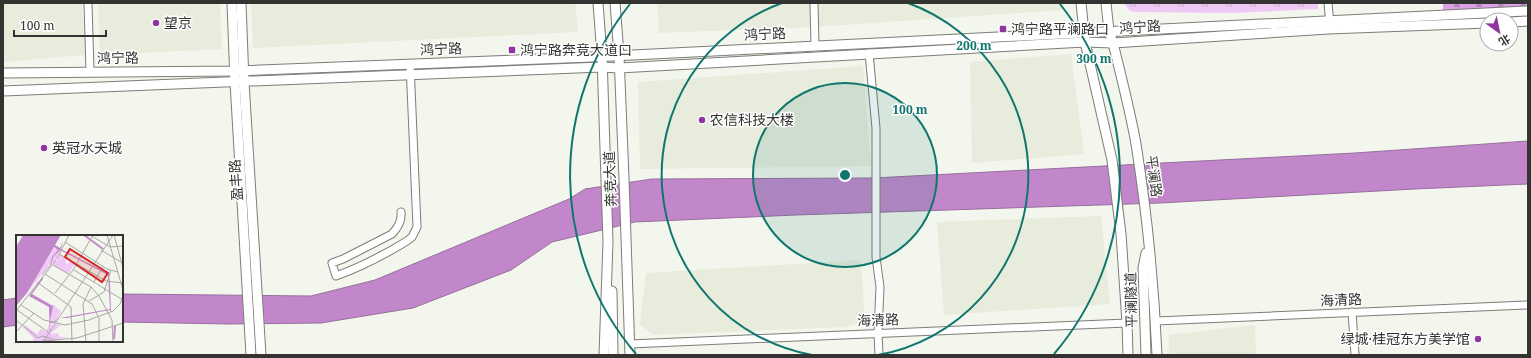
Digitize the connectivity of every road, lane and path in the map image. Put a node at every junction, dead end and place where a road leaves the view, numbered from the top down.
1 (88, 3) edge
2 (232, 3) edge
3 (241, 3) edge
4 (598, 3) edge
5 (615, 3) edge
6 (814, 3) edge
7 (1081, 3) edge
8 (1106, 3) edge
9 (1328, 3) edge
10 (1528, 11) edge
11 (1479, 22) edge
12 (1330, 25) junction
13 (1109, 31) junction
14 (1084, 32) junction
15 (1085, 42) junction
16 (1113, 43) junction
17 (815, 45) junction
18 (869, 53) junction
19 (619, 55) junction
20 (602, 56) junction
21 (410, 64) junction
22 (602, 67) junction
23 (619, 68) junction
24 (239, 71) junction
25 (90, 72) junction
26 (3, 74) edge
27 (411, 75) junction
28 (239, 82) junction
29 (3, 91) edge
30 (402, 212) dead end
31 (1148, 244) junction
32 (1122, 250) junction
33 (608, 254) junction
34 (627, 260) junction
35 (1528, 306) edge
36 (1352, 312) junction
37 (1156, 321) junction
38 (1127, 323) junction
39 (878, 333) junction
40 (630, 344) junction
41 (251, 355) edge
42 (261, 355) edge
43 (604, 355) edge
44 (613, 355) edge
45 (624, 355) edge
46 (630, 355) edge
47 (878, 355) edge
48 (1128, 355) edge
49 (1132, 355) edge
50 (1146, 355) edge
51 (1157, 355) edge
52 (1355, 355) edge

1 - 25 street
2 - 24 main road, 盈丰路
3 - 24 main road, 盈丰路
4 - 20 main road, 奔竞大道
5 - 19 main road, 奔竞大道
6 - 17 street
7 - 14 main road
8 - 13 main road, 平澜路
9 - 12 street
10 - 12 main road, 鸿宁路
11 - 12 main road, 鸿宁路
12 - 13 main road, 鸿宁路
12 - 16 main road, 鸿宁路
13 - 14 main road, 鸿宁路
13 - 16 main road, 平澜路
14 - 15 main road
14 - 17 main road, 鸿宁路
15 - 16 main road, 鸿宁路
15 - 18 main road, 鸿宁路
15 - 32 main road
16 - 31 main road, 平澜路
17 - 19 main road, 鸿宁路
18 - 23 main road, 鸿宁路
18 - 39 street
19 - 20 main road, 鸿宁路
19 - 23 main road, 奔竞大道
20 - 21 main road, 鸿宁路
20 - 22 main road, 奔竞大道
21 - 24 main road, 鸿宁路
21 - 27 street
22 - 23 main road, 鸿宁路
22 - 27 main road, 鸿宁路
22 - 33 main road, 奔竞大道
23 - 34 main road, 奔竞大道
24 - 25 main road, 鸿宁路
24 - 28 main road, 盈丰路
25 - 26 main road, 鸿宁路
27 - 28 main road, 鸿宁路
27 - 30 street
28 - 29 main road, 鸿宁路
28 - 41 main road, 盈丰路
28 - 42 main road, 盈丰路
31 - 37 main road, 平澜路
31 - 50 main road, 平澜隧道
32 - 38 main road
32 - 49 main road, 平澜隧道
33 - 43 main road, 奔竞大道
33 - 44 main road
34 - 40 main road, 奔竞大道
34 - 45 main road
35 - 36 street, 海清路
36 - 37 street, 海清路
36 - 52 street
37 - 51 main road, 平澜路
38 - 39 street, 海清路
38 - 48 main road
39 - 40 street, 海清路
39 - 47 street
40 - 46 main road, 奔竞大道

